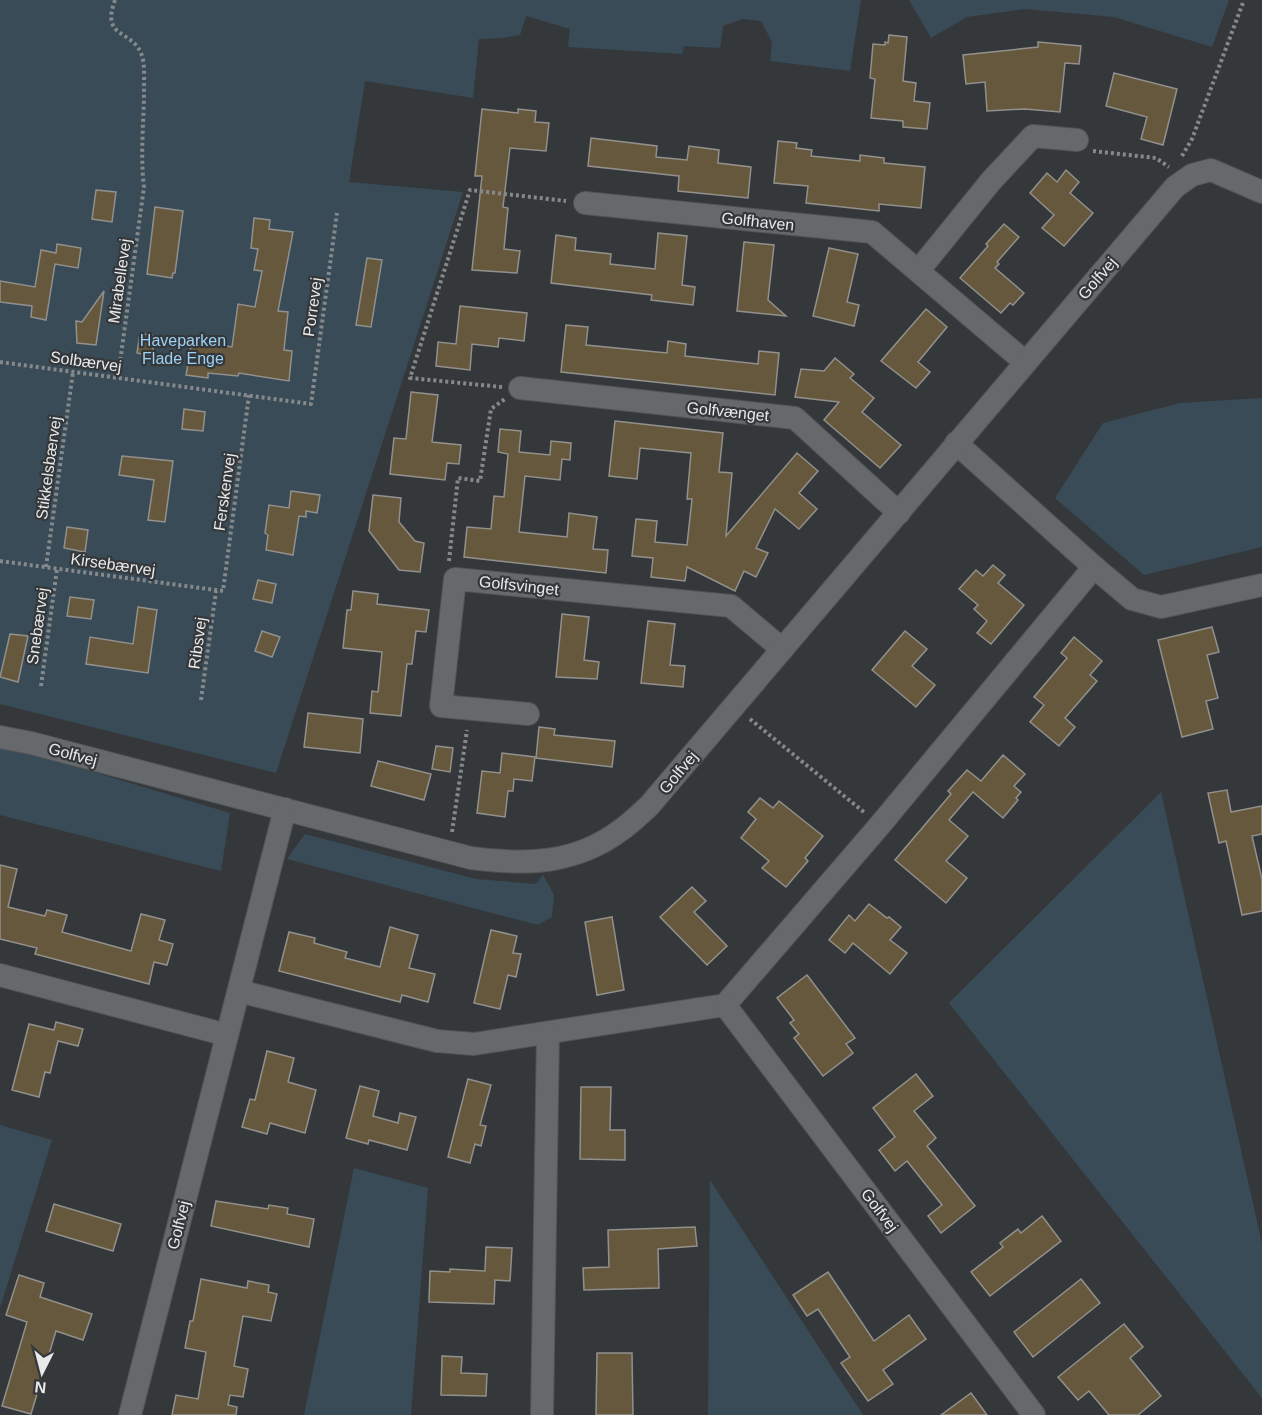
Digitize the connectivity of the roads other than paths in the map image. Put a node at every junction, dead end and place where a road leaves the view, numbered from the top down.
1 (1077, 140) road end
2 (1262, 192) edge
3 (585, 203) road end
4 (919, 270) junction
5 (1025, 362) junction
6 (520, 388) road end
7 (956, 443) junction
8 (899, 513) junction
9 (1094, 567) junction
10 (1262, 585) edge
11 (782, 649) junction
12 (528, 714) dead end
13 (0, 737) edge
14 (285, 809) junction
15 (0, 975) edge
16 (239, 991) junction
17 (725, 1005) junction
18 (548, 1033) junction
19 (227, 1035) junction
20 (129, 1415) edge
21 (542, 1415) edge
22 (1034, 1415) edge

1 - 4 street
2 - 5 street, Golfvej
3 - 4 street, Golfhaven
4 - 5 street, Golfhaven
5 - 7 street, Golfvej
6 - 8 street, Golfvænget
7 - 8 street, Golfvej
7 - 9 street
8 - 11 street, Golfvej
9 - 10 street
9 - 17 street
11 - 12 street, Golfsvinget
11 - 14 street, Golfvej
13 - 14 street, Golfvej
14 - 16 street, Golfvej
15 - 19 street
16 - 18 street
16 - 19 street, Golfvej
17 - 18 street
17 - 22 street, Golfvej
18 - 21 street
19 - 20 street, Golfvej

